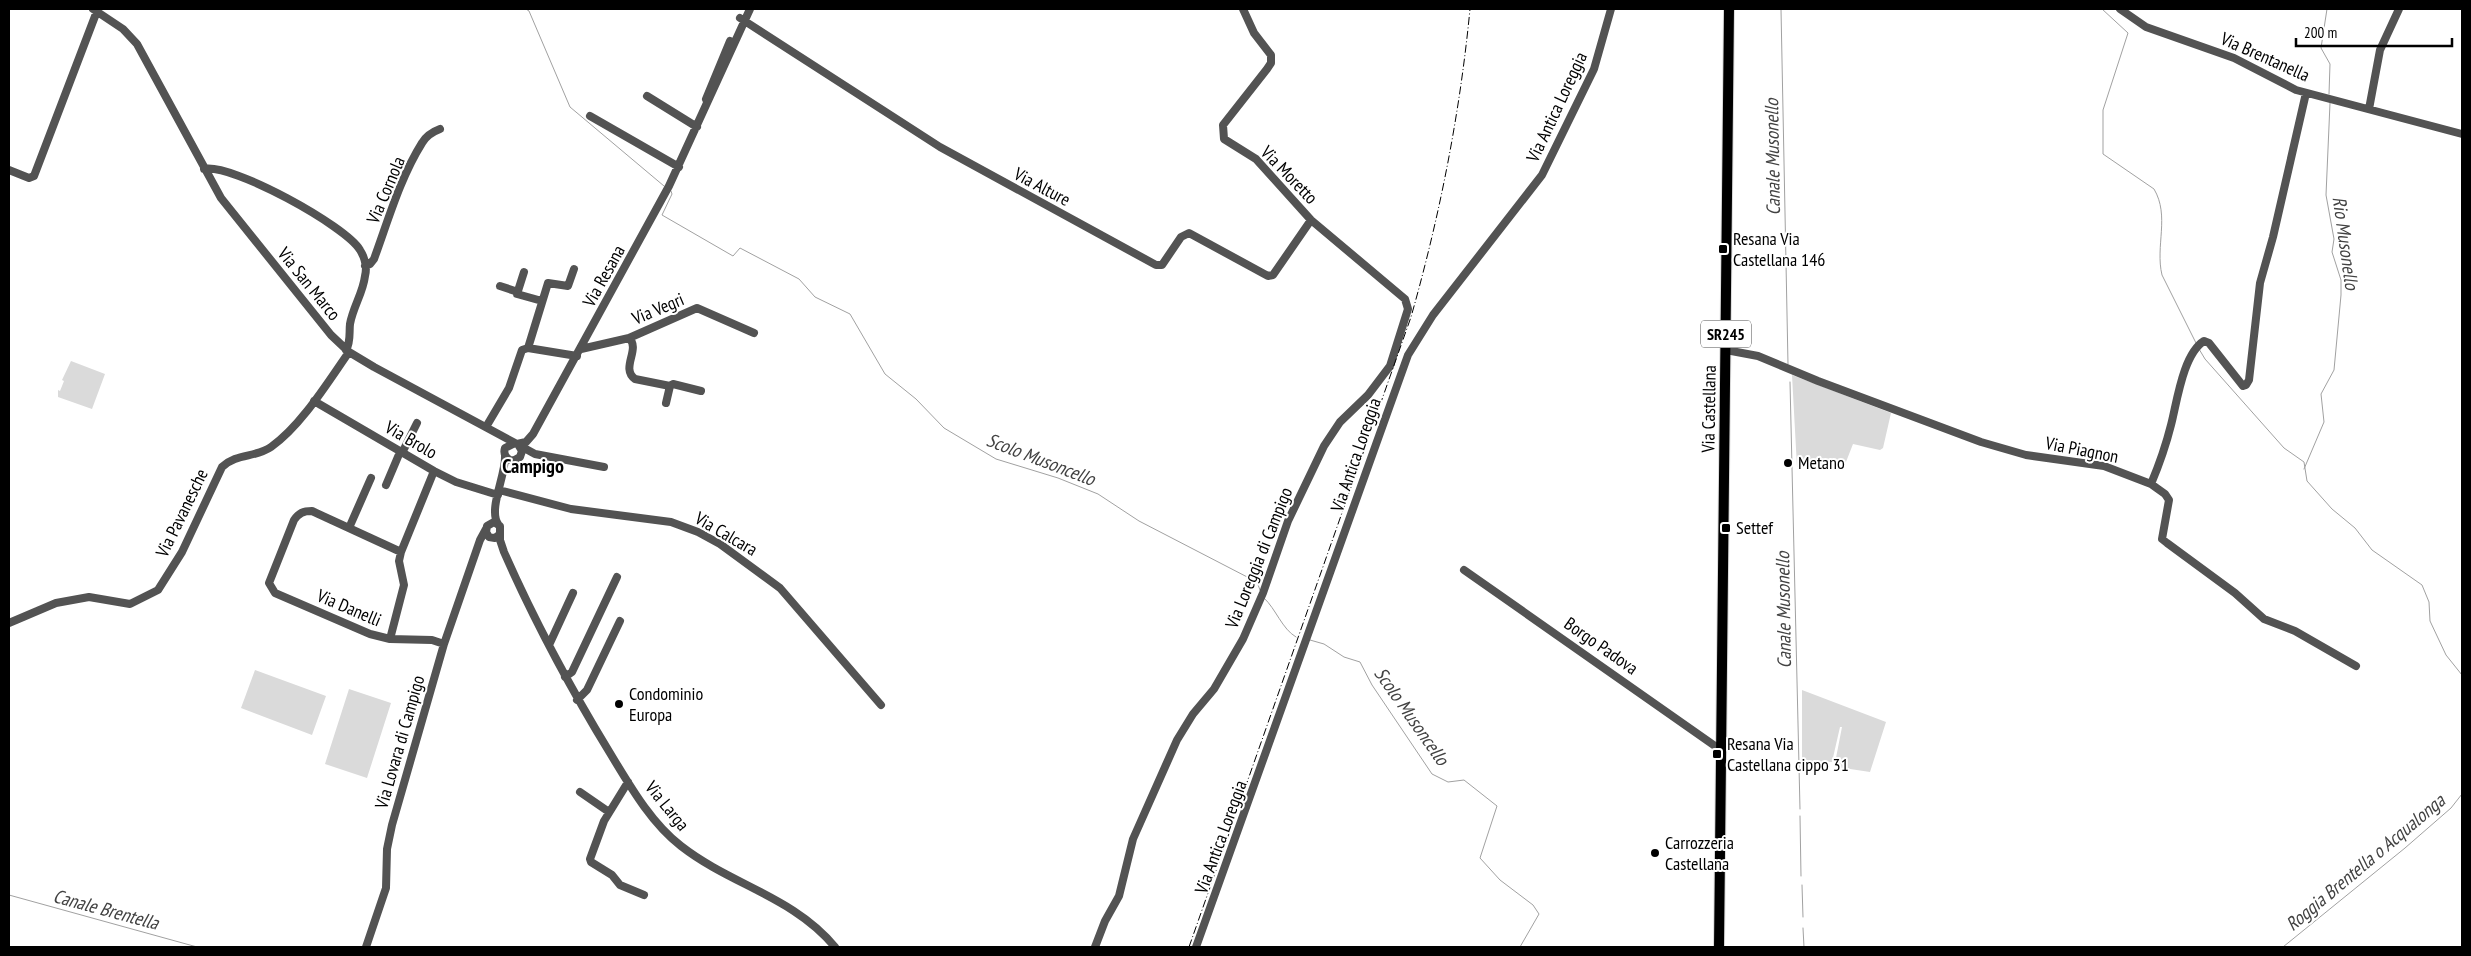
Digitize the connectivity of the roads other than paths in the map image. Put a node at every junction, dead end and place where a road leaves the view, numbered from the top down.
1 (745, 9) edge
2 (750, 9) edge
3 (1243, 9) edge
4 (1611, 9) edge
5 (1729, 9) edge
6 (2120, 9) edge
7 (2399, 9) edge
8 (95, 10) edge
9 (742, 19) junction
10 (2306, 93) junction
11 (647, 96) dead end
12 (2369, 109) junction
13 (590, 116) dead end
14 (697, 127) junction
15 (440, 130) dead end
16 (2462, 134) edge
17 (679, 167) junction
18 (204, 169) junction
19 (9, 170) edge
20 (1311, 220) junction
21 (365, 266) junction
22 (574, 269) dead end
23 (524, 272) dead end
24 (500, 286) dead end
25 (518, 292) junction
26 (542, 301) junction
27 (754, 333) dead end
28 (629, 338) junction
29 (528, 348) junction
30 (1726, 350) junction
31 (348, 351) junction
32 (579, 352) junction
33 (670, 386) junction
34 (701, 392) dead end
35 (314, 401) junction
36 (666, 403) dead end
37 (417, 423) dead end
38 (486, 427) junction
39 (495, 433) junction
40 (519, 451) junction
41 (401, 452) junction
42 (505, 453) junction
43 (604, 468) dead end
44 (434, 471) junction
45 (504, 477) junction
46 (371, 478) dead end
47 (2151, 484) junction
48 (386, 485) dead end
49 (498, 494) junction
50 (499, 525) junction
51 (486, 527) junction
52 (349, 528) junction
53 (494, 537) junction
54 (478, 548) junction
55 (401, 552) junction
56 (1464, 570) dead end
57 (617, 577) dead end
58 (573, 593) dead end
59 (620, 622) dead end
60 (9, 623) edge
61 (390, 639) junction
62 (444, 644) junction
63 (549, 645) junction
64 (2356, 666) dead end
65 (565, 677) junction
66 (578, 700) junction
67 (881, 705) dead end
68 (1721, 747) junction
69 (628, 782) junction
70 (580, 792) dead end
71 (609, 812) junction
72 (644, 895) dead end
73 (366, 947) edge
74 (835, 947) edge
75 (1095, 947) edge
76 (1196, 947) edge
77 (1719, 947) edge

1 - 9 street, Via Resana
2 - 9 street, Via Resana
3 - 20 street, Via Moretto
4 - 76 street, Via Antica Loreggia
5 - 30 main road, Via Castellana / SR245
6 - 10 street, Via Brentanella
7 - 12 street
8 - 18 street, Via San Marco
8 - 19 street
9 - 14 street, Via Resana
9 - 20 street, Via Alture
10 - 12 street, Via Brentanella
10 - 47 street
11 - 14 street
12 - 16 street, Via Brentanella
13 - 17 street
14 - 17 street, Via Resana
15 - 21 street, Via Cornola
17 - 32 street, Via Resana
18 - 21 street
18 - 31 street, Via San Marco
20 - 75 street, Via Loreggia di Campigo
21 - 31 street
22 - 26 street
23 - 25 street
24 - 25 street
25 - 26 street
26 - 29 street
27 - 28 street, Via Vegri
28 - 32 street, Via Vegri
28 - 33 street, Via Vegri
29 - 32 street
29 - 38 street
30 - 47 street, Via Piagnon
30 - 68 main road, Via Castellana / SR245
31 - 35 street, Via Pavanesche
31 - 38 street, Via San Marco
32 - 40 street, Via Resana
33 - 34 street
33 - 36 street
35 - 41 street, Via Brolo
35 - 60 street, Via Pavanesche
37 - 41 street
38 - 39 street, Via San Marco
39 - 40 street, Via San Marco
39 - 42 street, Via San Marco
40 - 42 street
40 - 42 street
40 - 43 street
40 - 45 street, Via Lovara di Campigo
41 - 44 street, Via Brolo
41 - 48 street
42 - 45 street, Via Lovara di Campigo
44 - 49 street, Via Brolo
44 - 55 street
45 - 49 street, Via Lovara di Campigo
46 - 52 street
47 - 64 street, Via Piagnon
49 - 50 street, Via Lovara di Campigo
49 - 51 street, Via Lovara di Campigo
49 - 67 street, Via Calcara
50 - 51 street
50 - 53 street, Via Lovara di Campigo
51 - 53 street
51 - 54 street, Via Lovara di Campigo
52 - 55 street
52 - 61 street, Via Danelli
53 - 54 street, Via Lovara di Campigo
53 - 63 street, Via Larga
54 - 62 street, Via Lovara di Campigo
55 - 61 street
56 - 68 street, Borgo Padova
57 - 65 street
58 - 63 street
59 - 66 street
61 - 62 street, Via Danelli
62 - 73 street, Via Lovara di Campigo
63 - 65 street, Via Larga
65 - 66 street, Via Larga
66 - 69 street, Via Larga
68 - 77 main road, SR245
69 - 71 street
69 - 74 street, Via Larga
70 - 71 street
71 - 72 street

